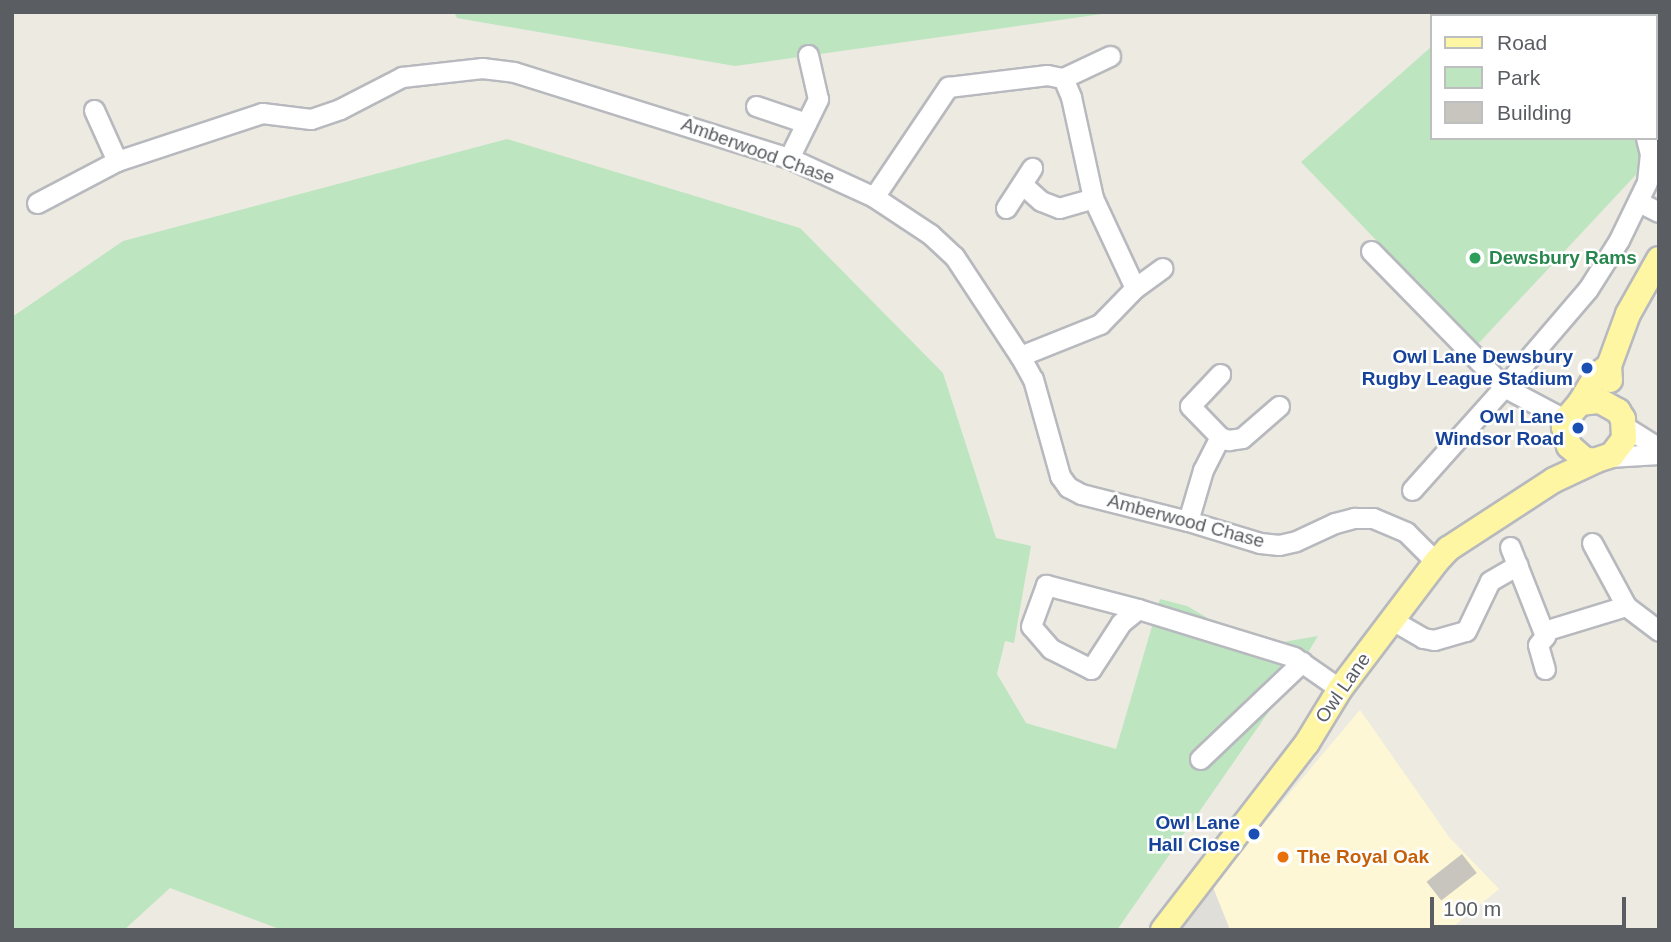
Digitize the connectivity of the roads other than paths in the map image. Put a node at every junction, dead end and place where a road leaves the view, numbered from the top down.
1 (808, 55) dead end
2 (1110, 56) dead end
3 (1063, 78) junction
4 (756, 106) dead end
5 (94, 110) dead end
6 (806, 123) junction
7 (1646, 140) edge
8 (789, 158) junction
9 (117, 161) junction
10 (874, 197) junction
11 (1093, 198) junction
12 (1639, 202) junction
13 (37, 203) dead end
14 (1006, 208) dead end
15 (1659, 212) edge
16 (1371, 251) dead end
17 (1659, 260) edge
18 (1163, 268) dead end
19 (1135, 288) junction
20 (1020, 356) junction
21 (1609, 366) junction
22 (1220, 374) dead end
23 (1504, 387) junction
24 (1279, 406) dead end
25 (1573, 411) junction
26 (1618, 416) junction
27 (1220, 437) junction
28 (1659, 448) edge
29 (1571, 450) junction
30 (1659, 454) edge
31 (1603, 459) junction
32 (1554, 480) junction
33 (1412, 490) dead end
34 (1188, 521) junction
35 (1592, 543) dead end
36 (1436, 562) junction
37 (1626, 606) junction
38 (1138, 609) junction
39 (1392, 620) junction
40 (1544, 631) junction
41 (1659, 631) edge
42 (1302, 662) junction
43 (1545, 669) dead end
44 (1339, 689) junction
45 (1200, 759) dead end
46 (1163, 930) edge

1 - 6 street
2 - 3 street
3 - 10 street
3 - 11 street
4 - 6 street
5 - 9 street
6 - 8 street
7 - 12 street
8 - 9 street, Amberwood Chase
8 - 10 street, Amberwood Chase
9 - 13 street, Amberwood Chase
10 - 20 street, Amberwood Chase
11 - 14 street
11 - 19 street
12 - 15 street
12 - 23 street
16 - 23 street
17 - 21 main road
18 - 19 street
19 - 20 street
20 - 34 street, Amberwood Chase
21 - 25 main road
21 - 26 main road
22 - 27 street
23 - 25 street
23 - 33 street
24 - 27 street
25 - 26 main road
25 - 29 main road
26 - 28 street
26 - 31 main road
27 - 34 street
29 - 31 main road
29 - 32 main road, Owl Lane
30 - 31 street
31 - 32 main road, Owl Lane
32 - 36 main road, Owl Lane
34 - 36 street, Amberwood Chase
35 - 37 street
36 - 39 main road, Owl Lane
37 - 40 street
37 - 41 street
38 - 38 street
38 - 42 street
39 - 40 street
39 - 44 main road, Owl Lane
40 - 43 street
42 - 44 street
42 - 45 street
44 - 46 main road, Owl Lane

